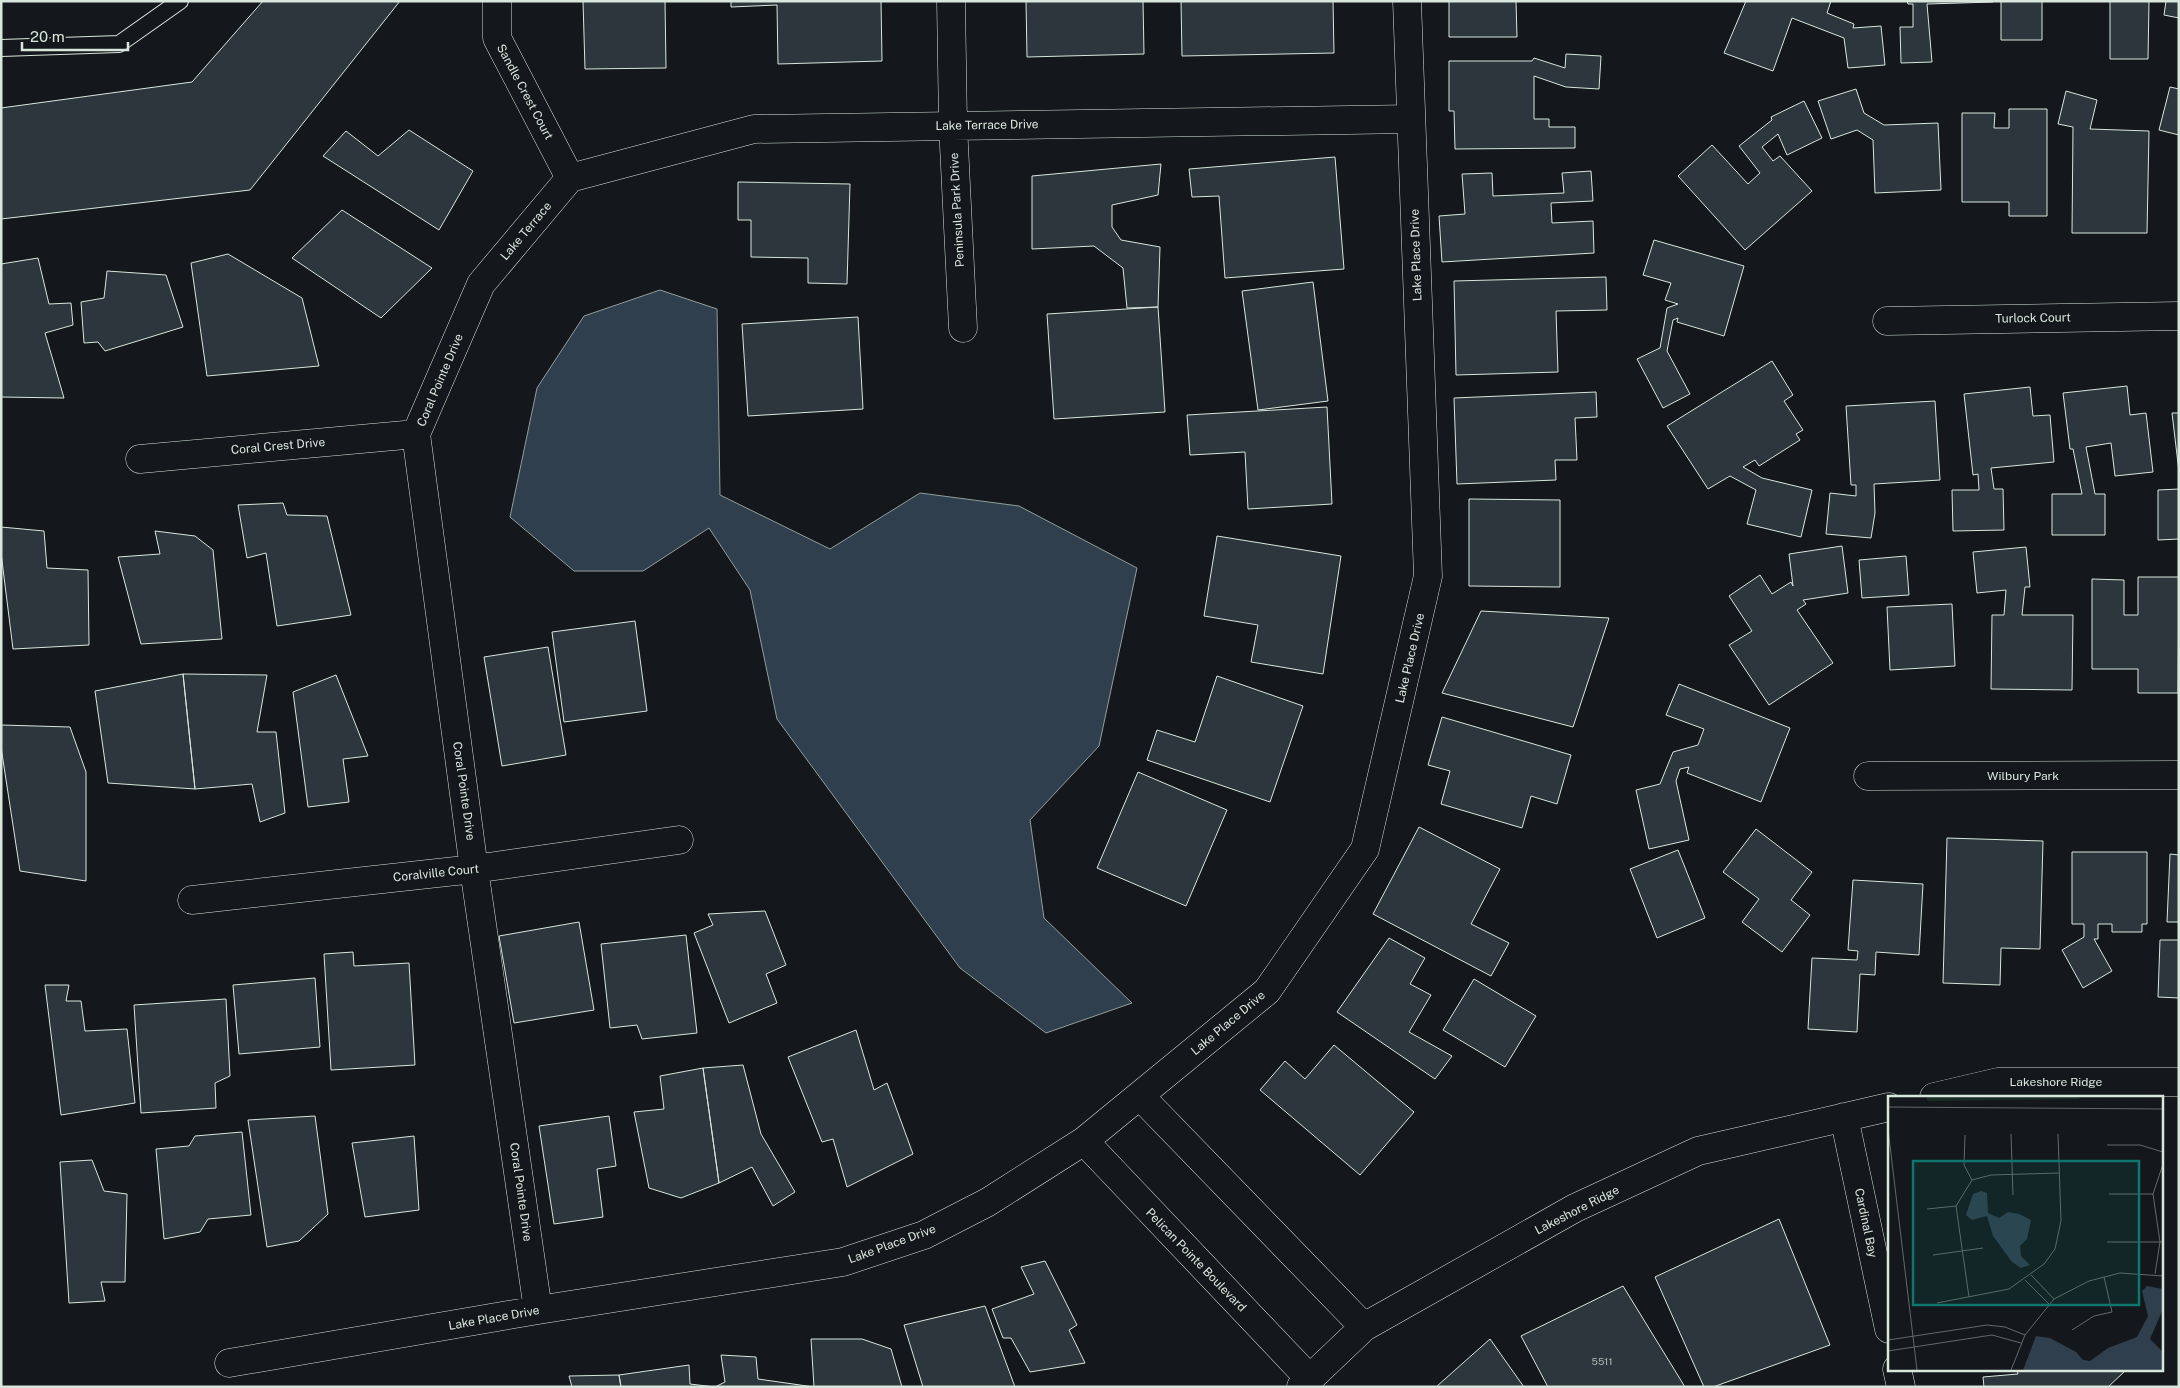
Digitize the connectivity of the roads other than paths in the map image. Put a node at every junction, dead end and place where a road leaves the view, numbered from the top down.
1 (180, 1) edge
2 (497, 1) edge
3 (951, 1) edge
4 (1407, 1) edge
5 (1, 48) edge
6 (1411, 119) junction
7 (953, 125) junction
8 (570, 178) junction
9 (481, 284) joint
10 (2179, 316) edge
11 (1886, 321) dead end
12 (963, 328) dead end
13 (416, 434) junction
14 (140, 459) dead end
15 (2179, 775) edge
16 (1868, 776) dead end
17 (679, 840) dead end
18 (474, 869) junction
19 (192, 900) dead end
20 (2179, 1082) edge
21 (1140, 1096) junction
22 (1938, 1096) edge
23 (1888, 1107) edge
24 (1844, 1117) junction
25 (1084, 1142) junction
26 (538, 1310) junction
27 (1888, 1324) edge
28 (1364, 1327) junction
29 (229, 1363) dead end
30 (1897, 1370) edge
31 (1305, 1382) edge
32 (1901, 1387) edge

1 - 5 lane
2 - 8 street, Sandle Crest Court
3 - 7 street, Peninsula Park Drive
4 - 6 street, Lake Place Drive
6 - 7 street, Lake Terrace Drive
6 - 21 street, Lake Place Drive
7 - 8 street, Lake Terrace Drive
7 - 12 street, Peninsula Park Drive
8 - 9 street, Lake Terrace
9 - 13 street, Coral Pointe Drive
10 - 11 street, Turlock Court
13 - 14 street, Coral Crest Drive
13 - 18 street, Coral Pointe Drive
15 - 16 street, Wilbury Park
17 - 18 street, Coralville Court
18 - 19 street, Coralville Court
18 - 26 street, Coral Pointe Drive
20 - 22 street, Lakeshore Ridge
21 - 25 street, Lake Place Drive
21 - 28 street
23 - 24 street, Lakeshore Ridge
24 - 27 street, Cardinal Bay
24 - 28 street, Lakeshore Ridge
25 - 26 street, Lake Place Drive
25 - 31 street, Pelican Pointe Boulevard
26 - 29 street, Lake Place Drive
28 - 31 street, Lakeshore Ridge
30 - 32 street

